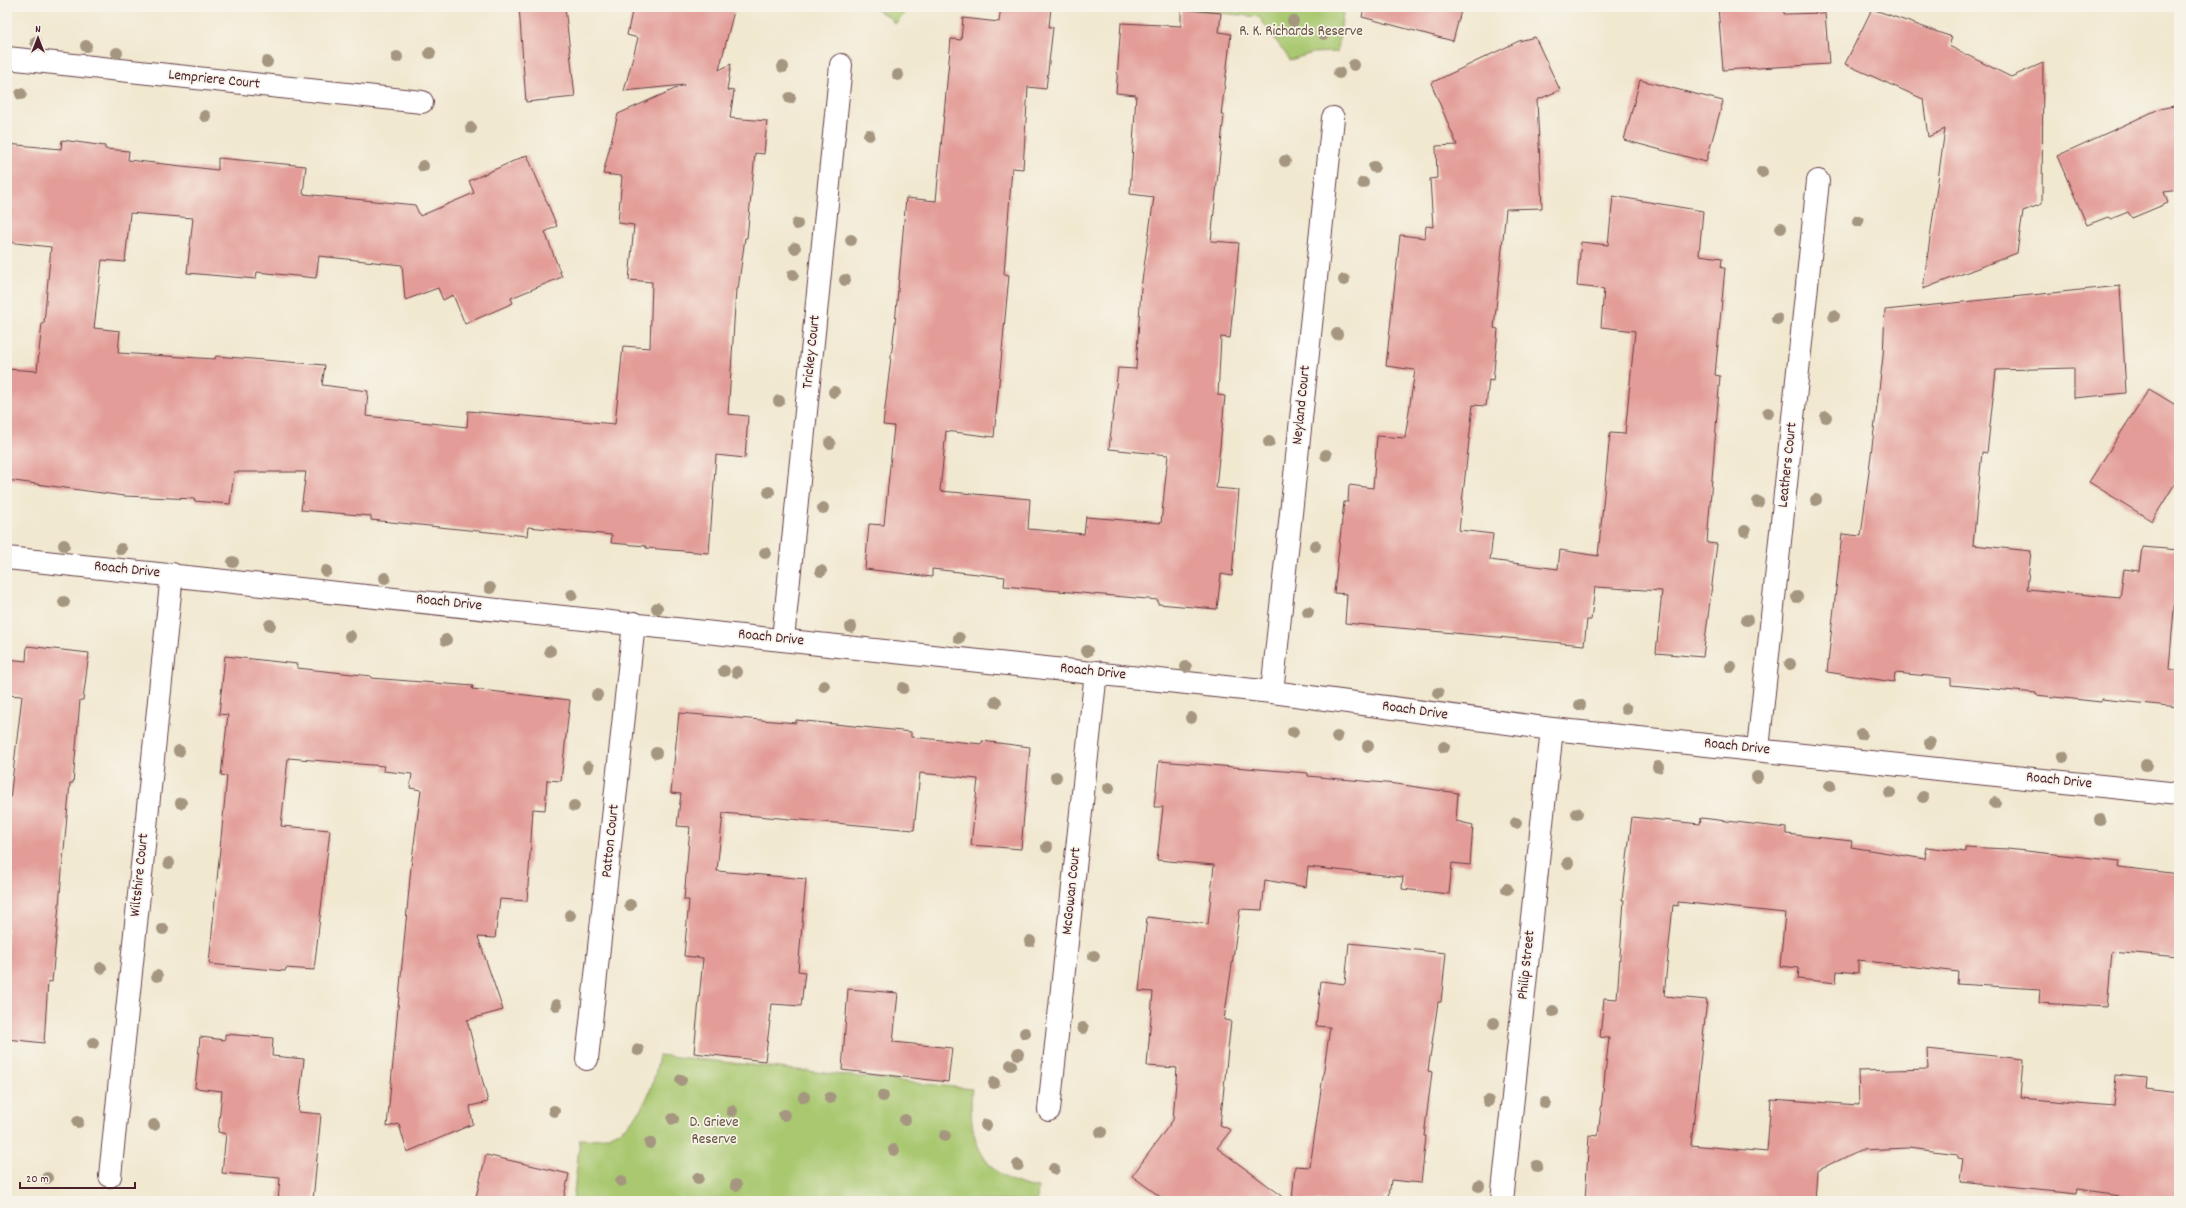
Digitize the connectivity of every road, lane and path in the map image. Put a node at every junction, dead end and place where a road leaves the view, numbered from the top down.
1 (7, 58) edge
2 (841, 65) dead end
3 (422, 102) dead end
4 (1333, 118) dead end
5 (1818, 181) dead end
6 (7, 558) edge
7 (172, 574) junction
8 (634, 623) junction
9 (783, 639) junction
10 (1096, 672) junction
11 (1272, 692) junction
12 (1552, 729) junction
13 (1758, 749) junction
14 (2179, 794) edge
15 (587, 1059) dead end
16 (1049, 1110) dead end
17 (110, 1176) dead end
18 (1502, 1201) edge

1 - 3 street, Lempriere Court
2 - 9 street, Trickey Court
4 - 11 street, Neyland Court
5 - 13 street, Leathers Court
6 - 7 street, Roach Drive
7 - 8 street, Roach Drive
7 - 17 street, Wiltshire Court
8 - 9 street, Roach Drive
8 - 15 street, Patton Court
9 - 10 street, Roach Drive
10 - 11 street, Roach Drive
10 - 16 street, McGowan Court
11 - 12 street, Roach Drive
12 - 13 street, Roach Drive
12 - 18 street, Philip Street
13 - 14 street, Roach Drive

